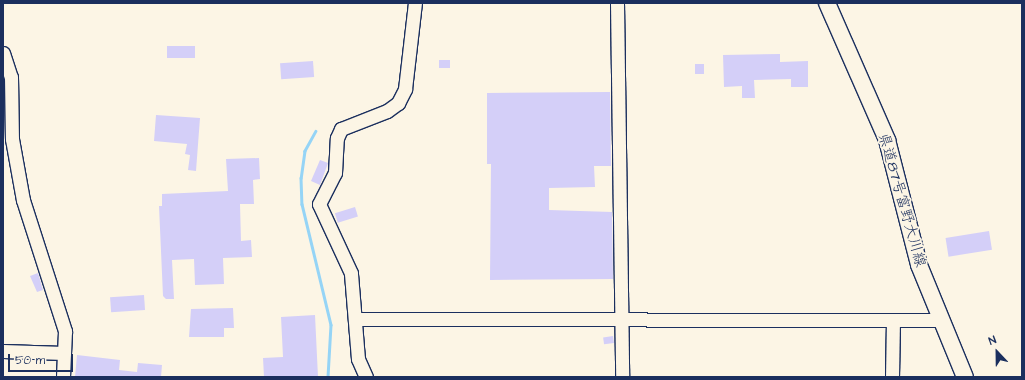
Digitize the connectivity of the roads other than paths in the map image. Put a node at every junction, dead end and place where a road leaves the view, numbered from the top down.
1 (415, 3) edge
2 (617, 3) edge
3 (827, 3) edge
4 (3, 53) edge
5 (7, 77) edge
6 (357, 319) junction
7 (620, 320) junction
8 (941, 320) junction
9 (893, 321) junction
10 (3, 351) edge
11 (64, 353) junction
12 (63, 377) edge
13 (366, 377) edge
14 (622, 377) edge
15 (892, 377) edge
16 (965, 377) edge

1 - 6 street
2 - 7 street
3 - 8 main road, 県道87号富野大川線
4 - 5 street
5 - 11 street
6 - 7 street
6 - 13 street
7 - 9 street
7 - 14 street
8 - 9 street
8 - 16 main road, 県道87号富野大川線
9 - 15 street
10 - 11 street
11 - 12 street

